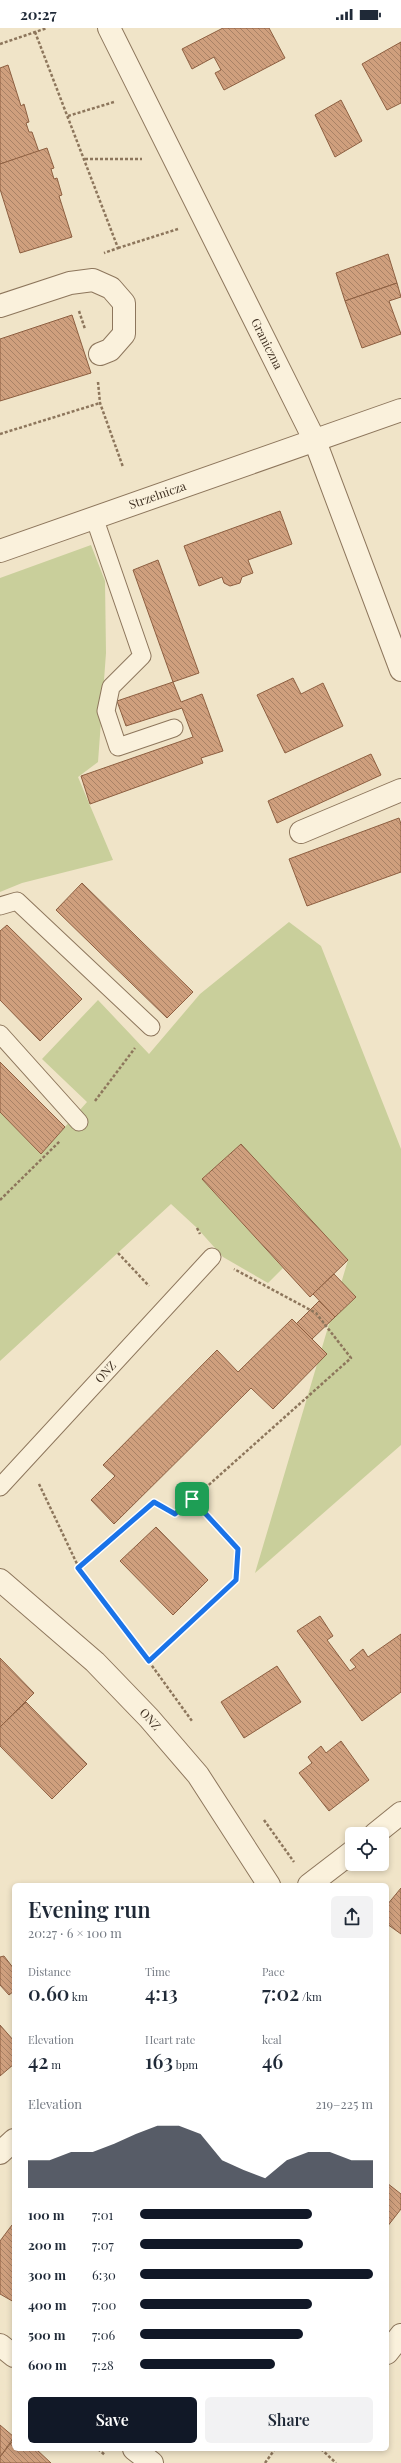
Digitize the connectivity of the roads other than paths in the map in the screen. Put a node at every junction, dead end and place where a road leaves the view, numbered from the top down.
1 (109, 28) edge
2 (0, 306) edge
3 (100, 354) dead end
4 (401, 410) edge
5 (315, 441) junction
6 (94, 517) junction
7 (0, 551) edge
8 (401, 670) edge
9 (174, 728) dead end
10 (401, 790) edge
11 (300, 832) dead end
12 (0, 906) edge
13 (151, 1027) dead end
14 (0, 1034) edge
15 (79, 1122) dead end
16 (212, 1257) road end
17 (0, 1487) edge
18 (0, 1580) edge
19 (401, 1813) edge
20 (384, 1827) edge
21 (345, 1857) edge
22 (268, 1883) edge
23 (312, 1883) edge
24 (12, 2142) edge
25 (0, 2153) edge
26 (401, 2335) edge
27 (0, 2345) edge
28 (389, 2350) edge
29 (12, 2354) edge
30 (137, 2451) edge
31 (152, 2463) edge

1 - 5 street, Graniczna
2 - 3 street
4 - 5 street, Strzelnicza
5 - 6 street, Strzelnicza
5 - 8 street, Graniczna
6 - 7 street, Strzelnicza
6 - 9 lane
10 - 11 street
12 - 13 lane
14 - 15 lane
16 - 17 lane, ONZ
18 - 22 street, ONZ
19 - 20 street
21 - 23 street
24 - 25 street
26 - 28 street
27 - 29 street
30 - 31 street

